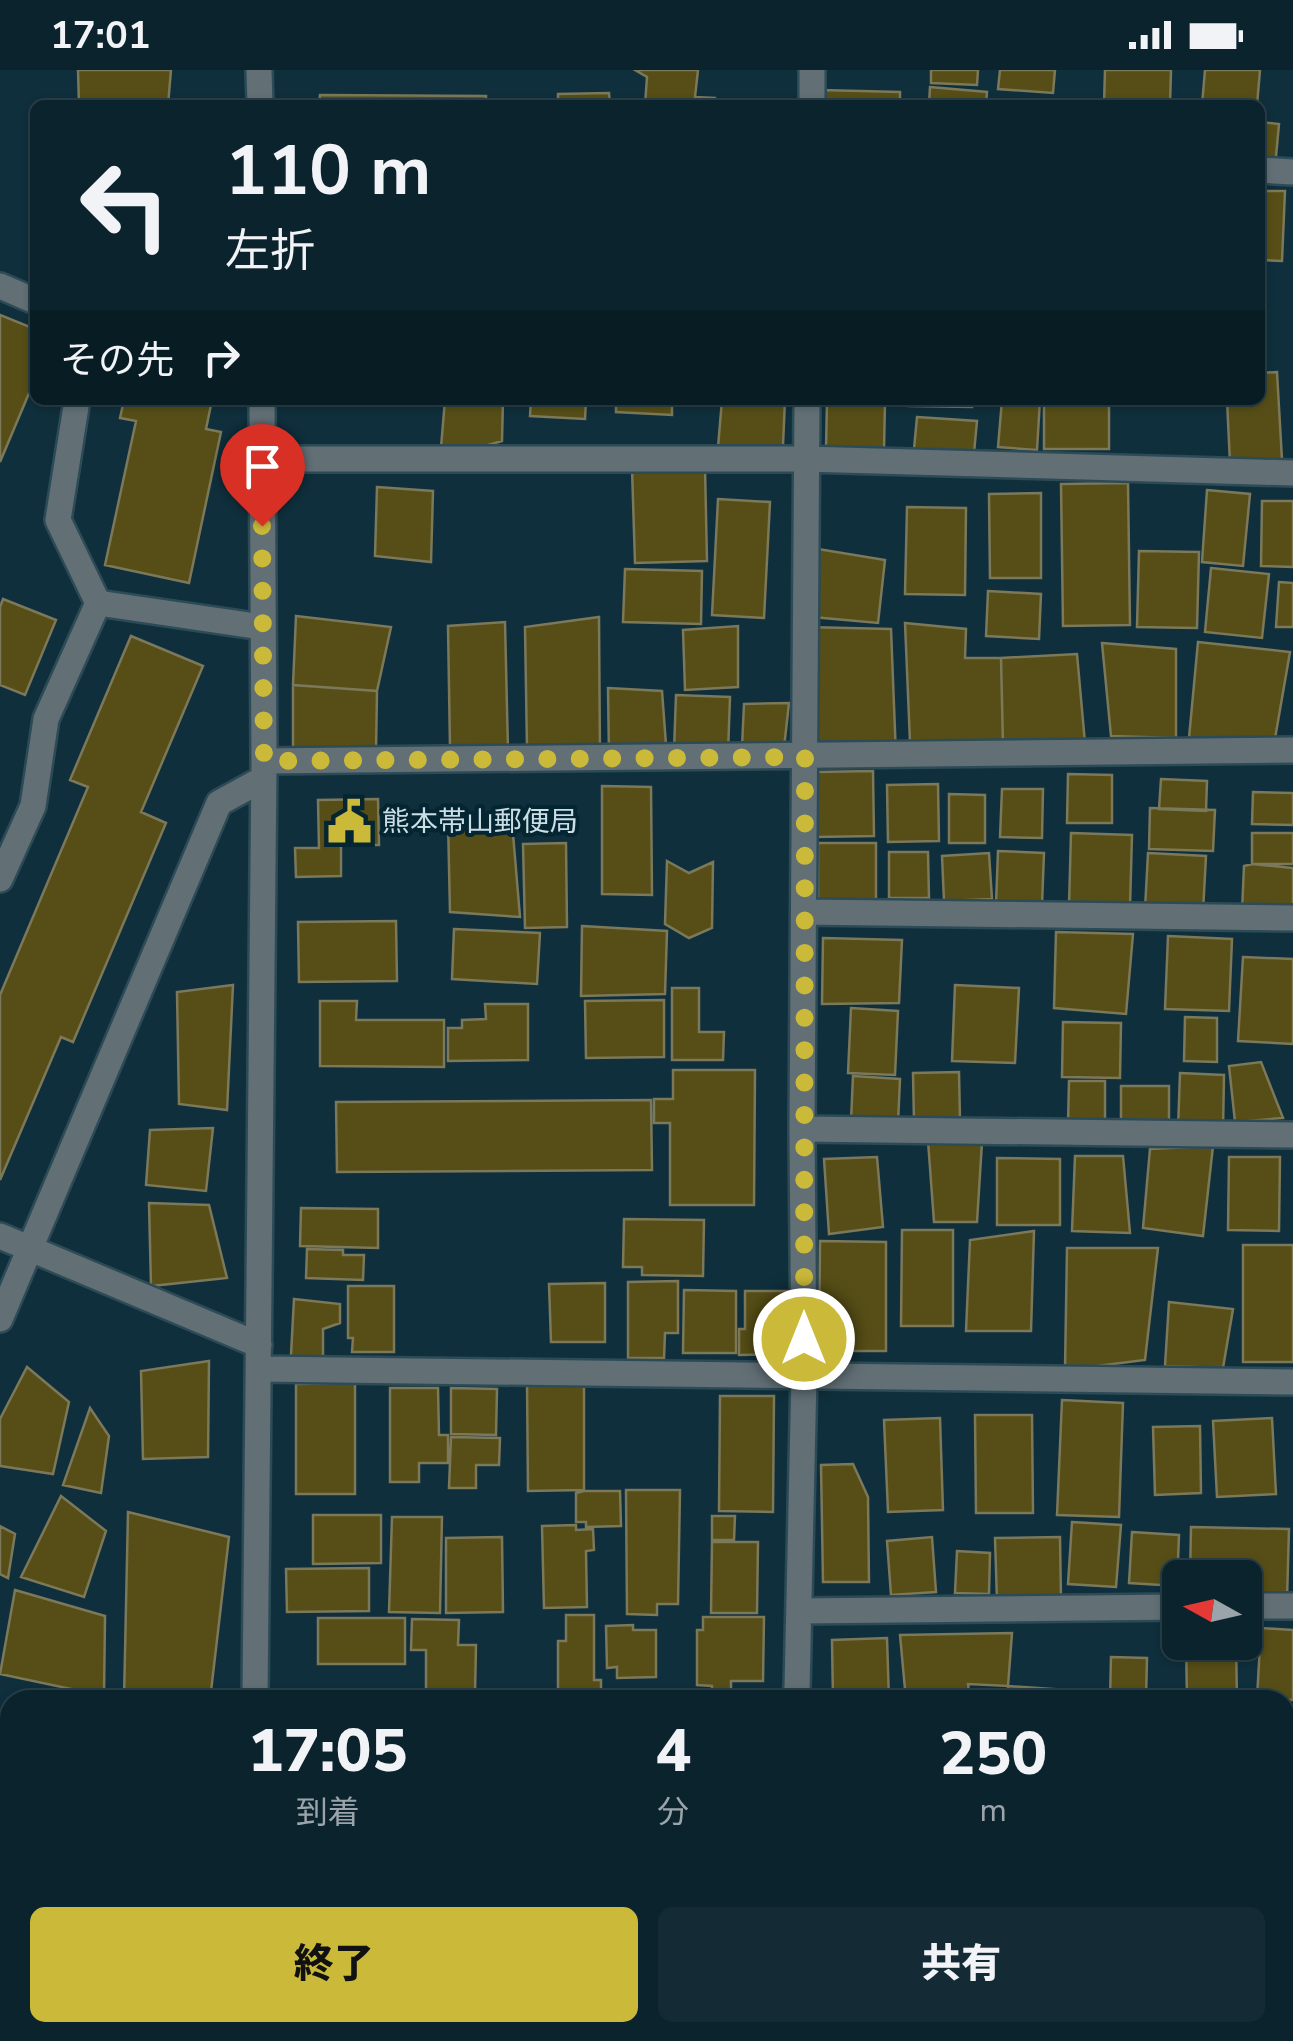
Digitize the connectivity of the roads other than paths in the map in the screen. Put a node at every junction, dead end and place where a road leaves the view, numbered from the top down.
1 (260, 70) edge
2 (812, 70) edge
3 (260, 100) edge
4 (812, 100) edge
5 (1265, 170) edge
6 (1293, 172) edge
7 (0, 286) edge
8 (30, 299) edge
9 (76, 405) edge
10 (262, 405) edge
11 (807, 405) edge
12 (805, 459) junction
13 (262, 460) junction
14 (1293, 474) edge
15 (98, 602) junction
16 (262, 627) junction
17 (1293, 750) edge
18 (805, 757) junction
19 (264, 770) junction
20 (0, 879) edge
21 (804, 912) junction
22 (1293, 918) edge
23 (802, 1128) junction
24 (1293, 1135) edge
25 (0, 1236) edge
26 (30, 1249) junction
27 (0, 1319) edge
28 (260, 1357) junction
29 (804, 1374) junction
30 (1293, 1382) edge
31 (1262, 1606) edge
32 (1293, 1606) edge
33 (1162, 1607) edge
34 (799, 1611) junction
35 (255, 1690) edge
36 (797, 1690) edge

1 - 3 street
2 - 4 street
5 - 6 street
7 - 8 street
9 - 15 street
10 - 13 street
11 - 12 street
12 - 13 street
12 - 14 street
12 - 18 street
13 - 16 street
15 - 16 street
15 - 20 street
16 - 19 street
17 - 18 street
18 - 19 street
18 - 21 street
19 - 26 street
19 - 28 street
21 - 22 street
21 - 23 street
23 - 24 street
23 - 29 street
25 - 26 street
26 - 27 street
26 - 28 street
28 - 29 street
28 - 35 street
29 - 30 street
29 - 34 street
31 - 32 street
33 - 34 street
34 - 36 street

